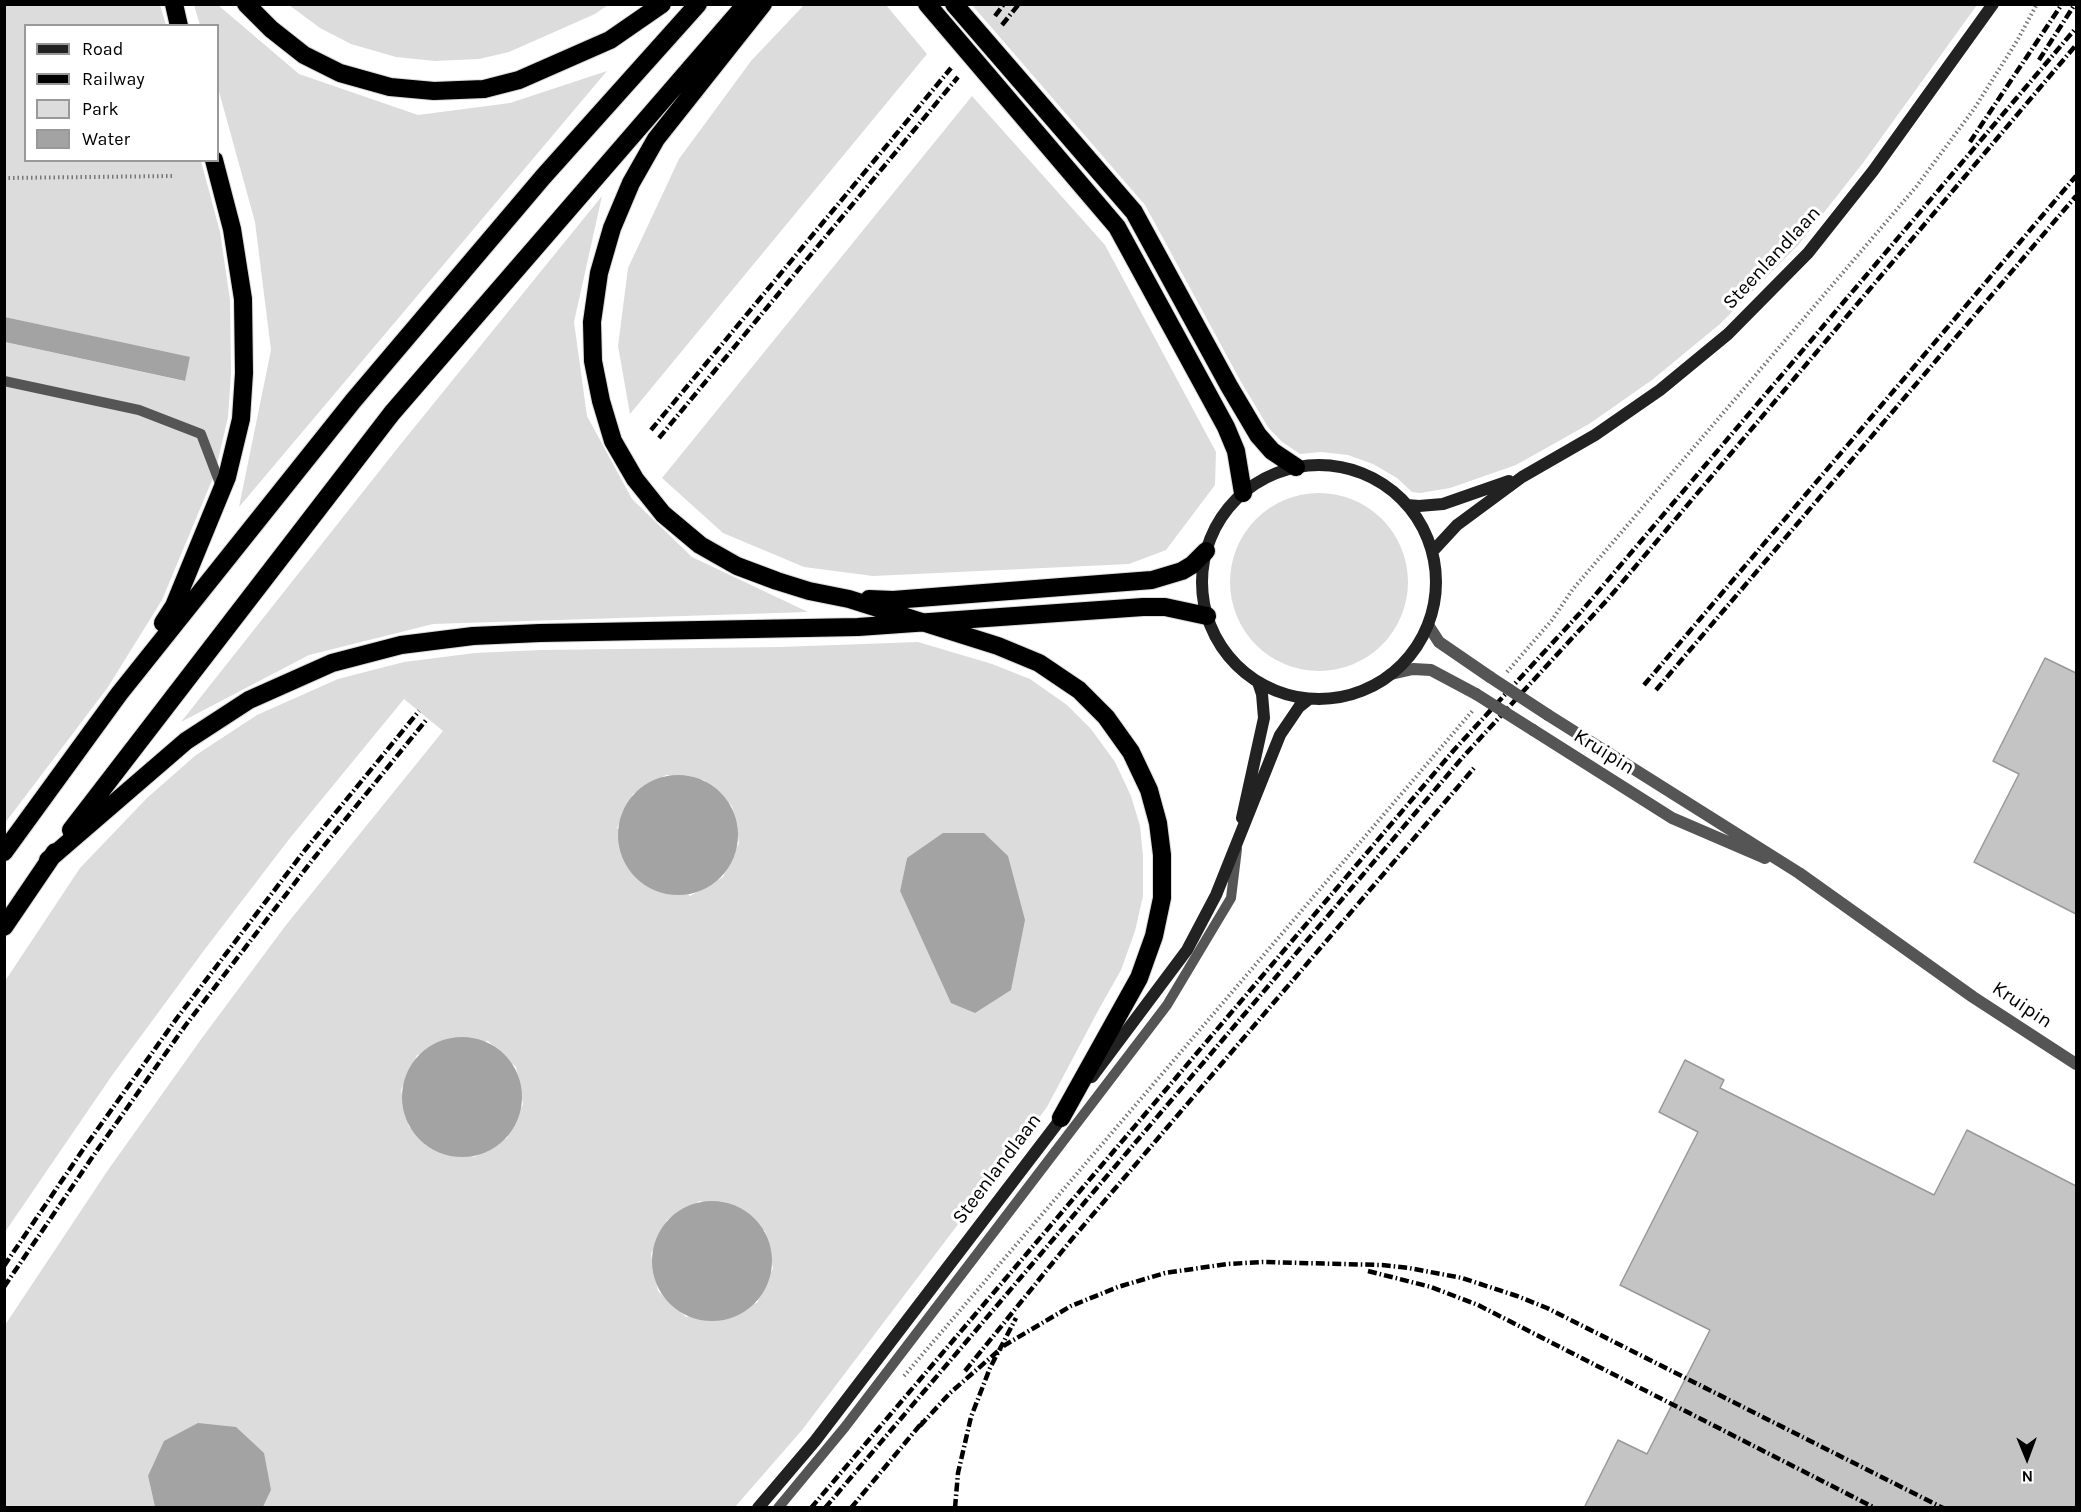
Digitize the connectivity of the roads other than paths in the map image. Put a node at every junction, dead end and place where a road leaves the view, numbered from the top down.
1 (174, 4) edge
2 (246, 4) edge
3 (662, 4) edge
4 (698, 4) edge
5 (746, 4) edge
6 (763, 4) edge
7 (954, 4) edge
8 (1993, 4) edge
9 (928, 6) edge
10 (179, 24) edge
11 (215, 162) edge
12 (4, 381) edge
13 (1296, 468) junction
14 (1522, 477) junction
15 (222, 489) junction
16 (1243, 493) junction
17 (1407, 505) junction
18 (1206, 551) junction
19 (1432, 552) junction
20 (849, 599) junction
21 (1207, 616) junction
22 (924, 624) junction
23 (1428, 625) junction
24 (1391, 674) junction
25 (1258, 682) junction
26 (119, 694) junction
27 (1309, 699) junction
28 (1238, 837) junction
29 (4, 852) edge
30 (48, 860) junction
31 (1799, 873) junction
32 (4, 927) edge
33 (2076, 1064) edge
34 (1061, 1118) junction
35 (758, 1508) edge
36 (778, 1508) edge

1 - 10 highway
2 - 3 highway
4 - 26 highway
5 - 30 highway
6 - 20 highway
7 - 13 highway
8 - 14 main road, Steenlandlaan
9 - 16 highway
11 - 15 highway
12 - 15 lane
13 - 16 main road
13 - 17 main road
14 - 17 main road, Steenlandlaan
14 - 19 main road, Steenlandlaan
15 - 26 highway
16 - 18 main road
17 - 19 main road
18 - 20 highway
18 - 21 main road
19 - 23 main road
20 - 22 highway
21 - 22 highway
21 - 25 main road
22 - 30 highway
22 - 34 highway
23 - 24 main road
23 - 31 street, Kruipin, bridge
24 - 27 main road
24 - 31 street, Kruipin, bridge
25 - 27 main road
25 - 28 main road, Steenlandlaan
26 - 29 highway
27 - 28 main road, Steenlandlaan
28 - 34 main road, Steenlandlaan
28 - 36 lane
30 - 32 highway
31 - 33 street, Kruipin
34 - 35 main road, Steenlandlaan

